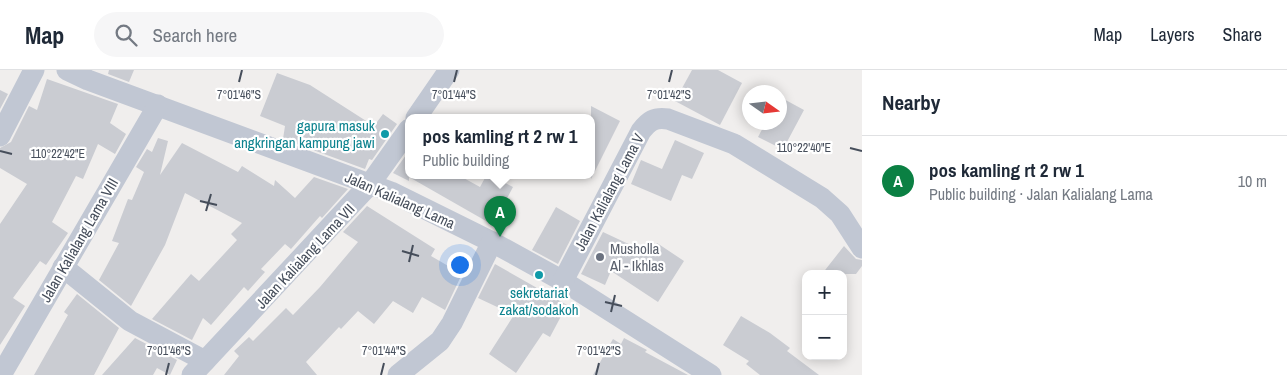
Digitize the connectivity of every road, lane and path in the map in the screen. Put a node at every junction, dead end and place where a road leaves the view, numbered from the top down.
1 (34, 70) edge
2 (67, 70) edge
3 (449, 70) edge
4 (158, 105) junction
5 (419, 114) edge
6 (405, 135) edge
7 (0, 136) edge
8 (370, 184) junction
9 (492, 242) junction
10 (862, 248) edge
11 (63, 267) junction
12 (563, 281) junction
13 (7, 350) edge
14 (198, 368) edge
15 (1, 375) edge
16 (398, 375) edge
17 (711, 375) edge

1 - 7 street
2 - 4 street, Jalan Kalialang Lama
3 - 5 street
4 - 8 street, Jalan Kalialang Lama
4 - 11 street, Jalan Kalialang Lama VIII
6 - 8 street, Jalan Kalialang Lama VII
8 - 9 street, Jalan Kalialang Lama
8 - 14 street, Jalan Kalialang Lama VII
9 - 12 street, Jalan Kalialang Lama
9 - 16 street
10 - 12 street, Jalan Kalialang Lama V
11 - 13 street, Jalan Kalialang Lama VIII
11 - 14 street
12 - 17 street, Jalan Kalialang Lama
13 - 15 street, Jalan Kalialang Lama VIII

